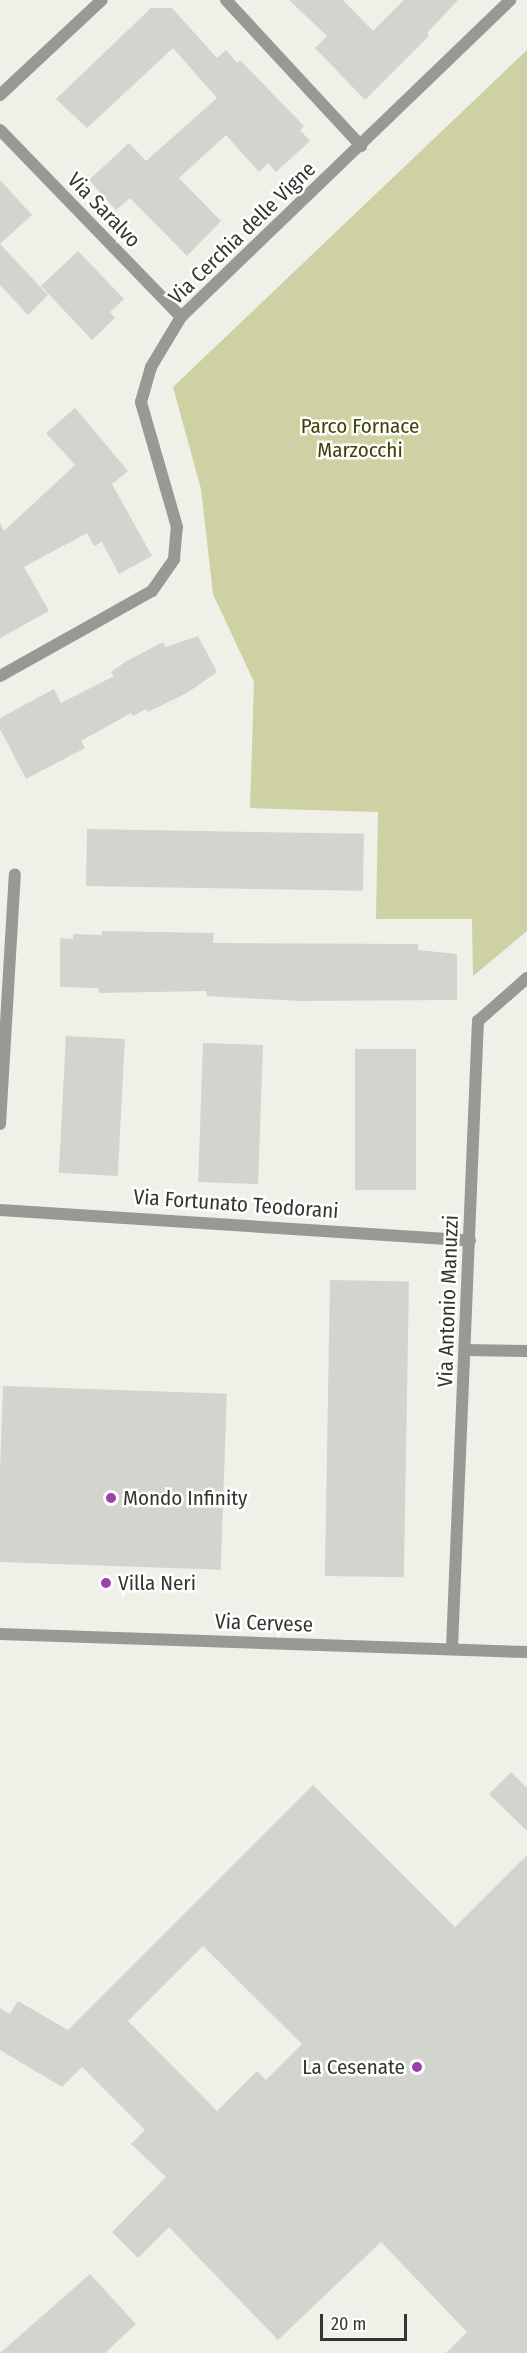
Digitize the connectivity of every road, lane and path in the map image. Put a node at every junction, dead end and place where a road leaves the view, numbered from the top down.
1 (102, 0) edge
2 (226, 0) edge
3 (510, 0) edge
4 (0, 95) edge
5 (0, 130) edge
6 (361, 146) junction
7 (181, 317) junction
8 (0, 676) edge
9 (15, 874) dead end
10 (527, 978) edge
11 (0, 1124) edge
12 (0, 1210) edge
13 (470, 1240) junction
14 (465, 1350) junction
15 (527, 1351) edge
16 (0, 1634) edge
17 (453, 1648) junction
18 (527, 1652) edge

1 - 4 street
2 - 6 street
3 - 6 street, Via Cerchia delle Vigne
5 - 7 street, Via Saralvo
6 - 7 street, Via Cerchia delle Vigne
7 - 8 street, Via Cerchia delle Vigne
9 - 11 street
10 - 13 street, Via Antonio Manuzzi
12 - 13 street, Via Fortunato Teodorani
13 - 14 street, Via Antonio Manuzzi
14 - 15 street
14 - 17 street, Via Antonio Manuzzi
16 - 17 street, Via Cervese
17 - 18 street, Via Cervese

